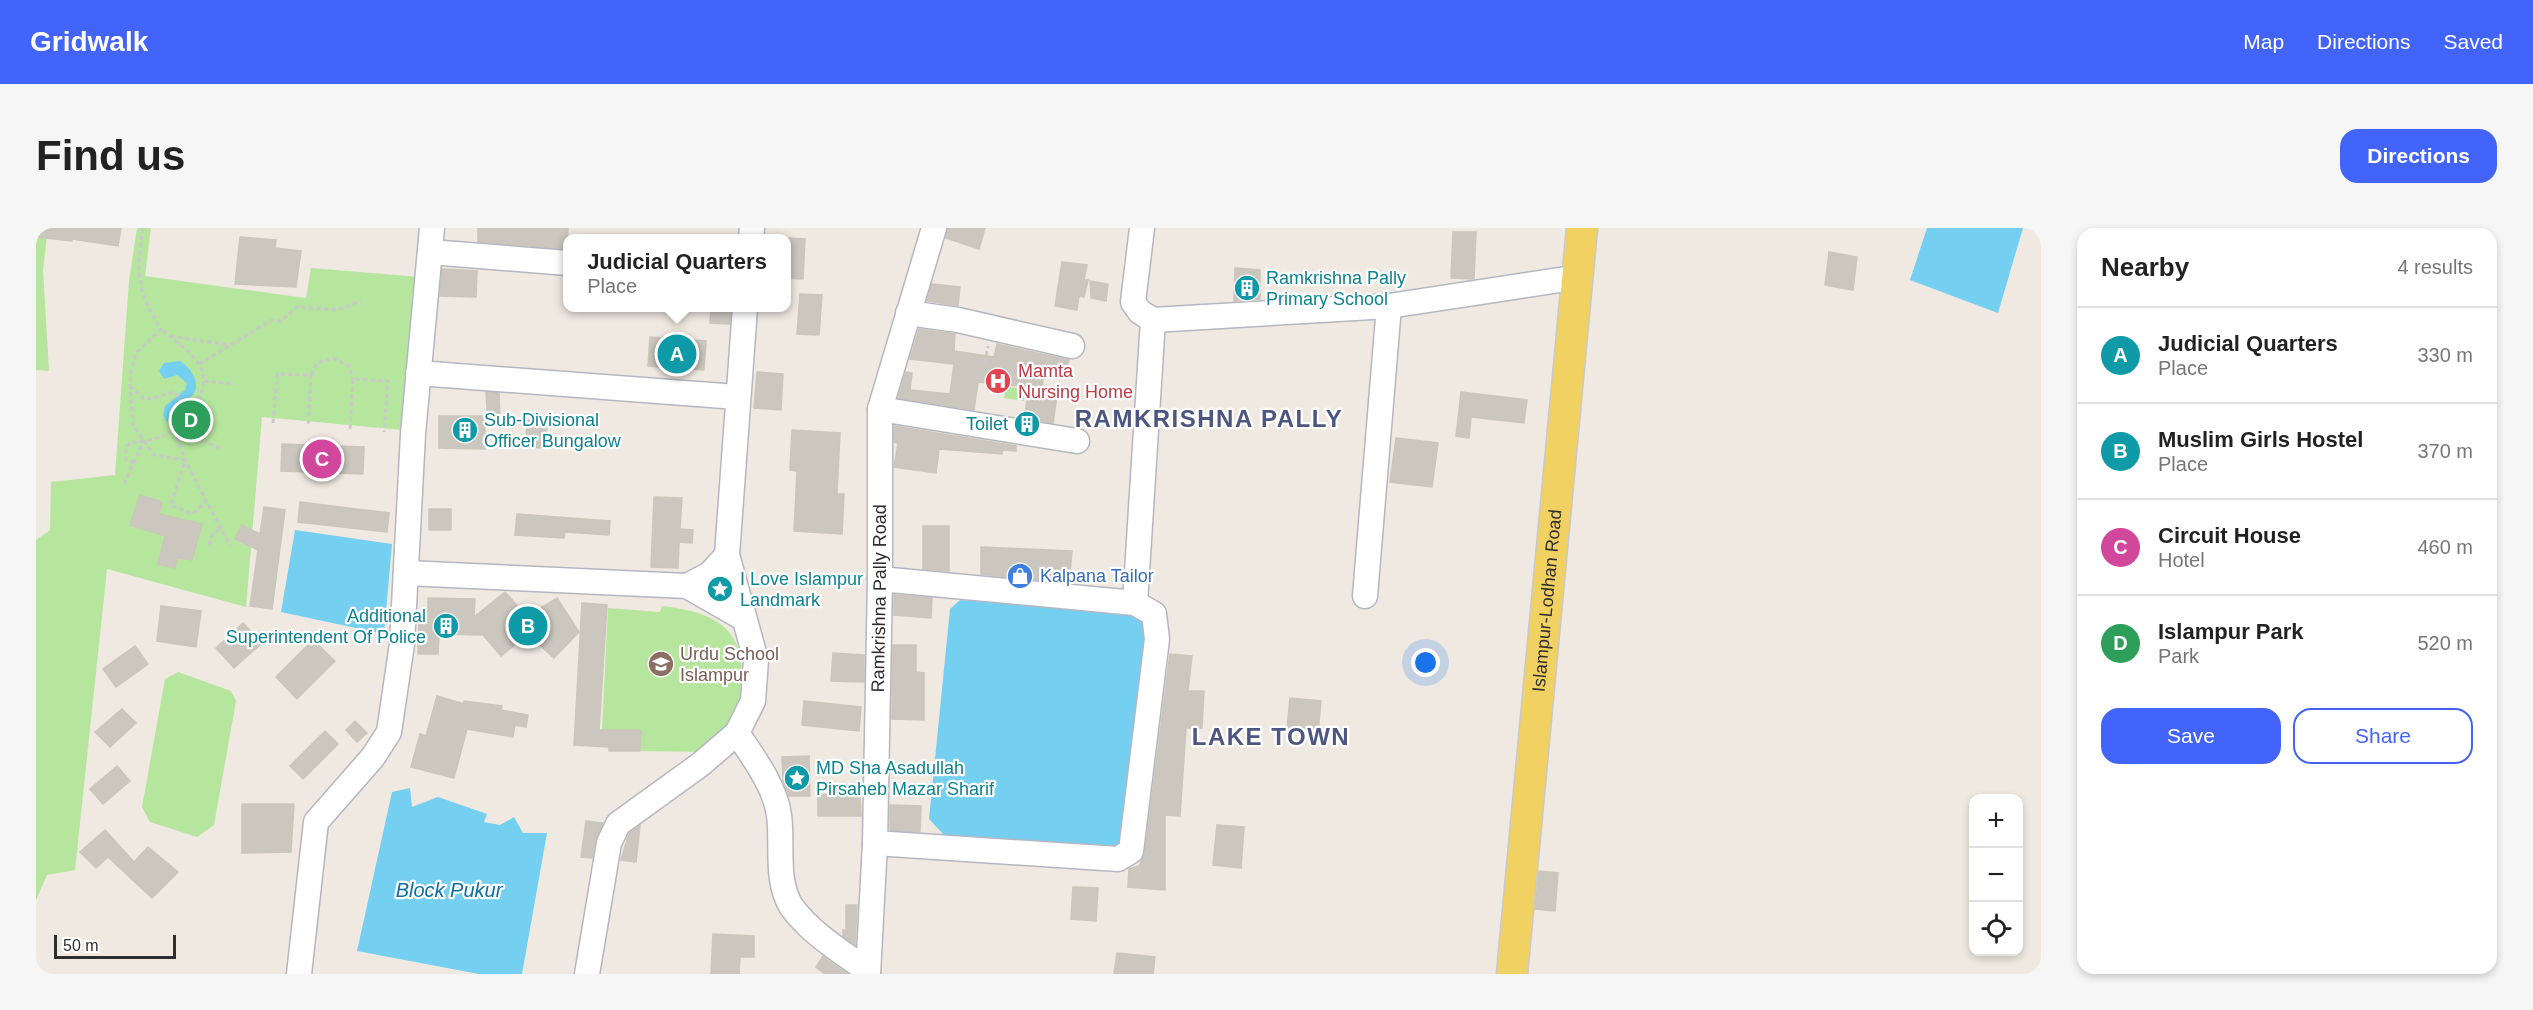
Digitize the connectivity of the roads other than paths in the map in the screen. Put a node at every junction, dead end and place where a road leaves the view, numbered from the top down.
1 (432, 228) edge
2 (933, 228) edge
3 (1142, 228) edge
4 (1582, 228) edge
5 (430, 252) junction
6 (563, 263) edge
7 (1579, 277) junction
8 (1389, 306) junction
9 (745, 312) edge
10 (908, 313) junction
11 (1153, 320) junction
12 (1072, 346) dead end
13 (418, 373) junction
14 (737, 397) junction
15 (880, 409) junction
16 (1077, 441) dead end
17 (727, 555) junction
18 (406, 573) junction
19 (880, 579) junction
20 (687, 586) junction
21 (1365, 596) dead end
22 (1135, 603) junction
23 (743, 618) junction
24 (737, 733) junction
25 (874, 843) junction
26 (868, 973) edge
27 (299, 974) edge
28 (587, 974) edge
29 (1512, 974) edge

1 - 5 street
2 - 10 street, Ramkrishna Pally Road
3 - 11 street
4 - 7 main road, Islampur-Lodhan Road
5 - 6 street
5 - 13 street
7 - 8 street
7 - 29 main road, Islampur-Lodhan Road
8 - 11 street
8 - 21 street
9 - 14 street
10 - 12 street
10 - 15 street, Ramkrishna Pally Road
11 - 22 street
13 - 14 street
13 - 18 street
14 - 17 street
15 - 16 street
15 - 19 street, Ramkrishna Pally Road
17 - 20 street
17 - 23 street
18 - 20 street
18 - 27 street
19 - 22 street
19 - 25 street, Ramkrishna Pally Road
20 - 23 street
22 - 25 street
23 - 24 street
24 - 26 street
24 - 28 street
25 - 26 street, Ramkrishna Pally Road

